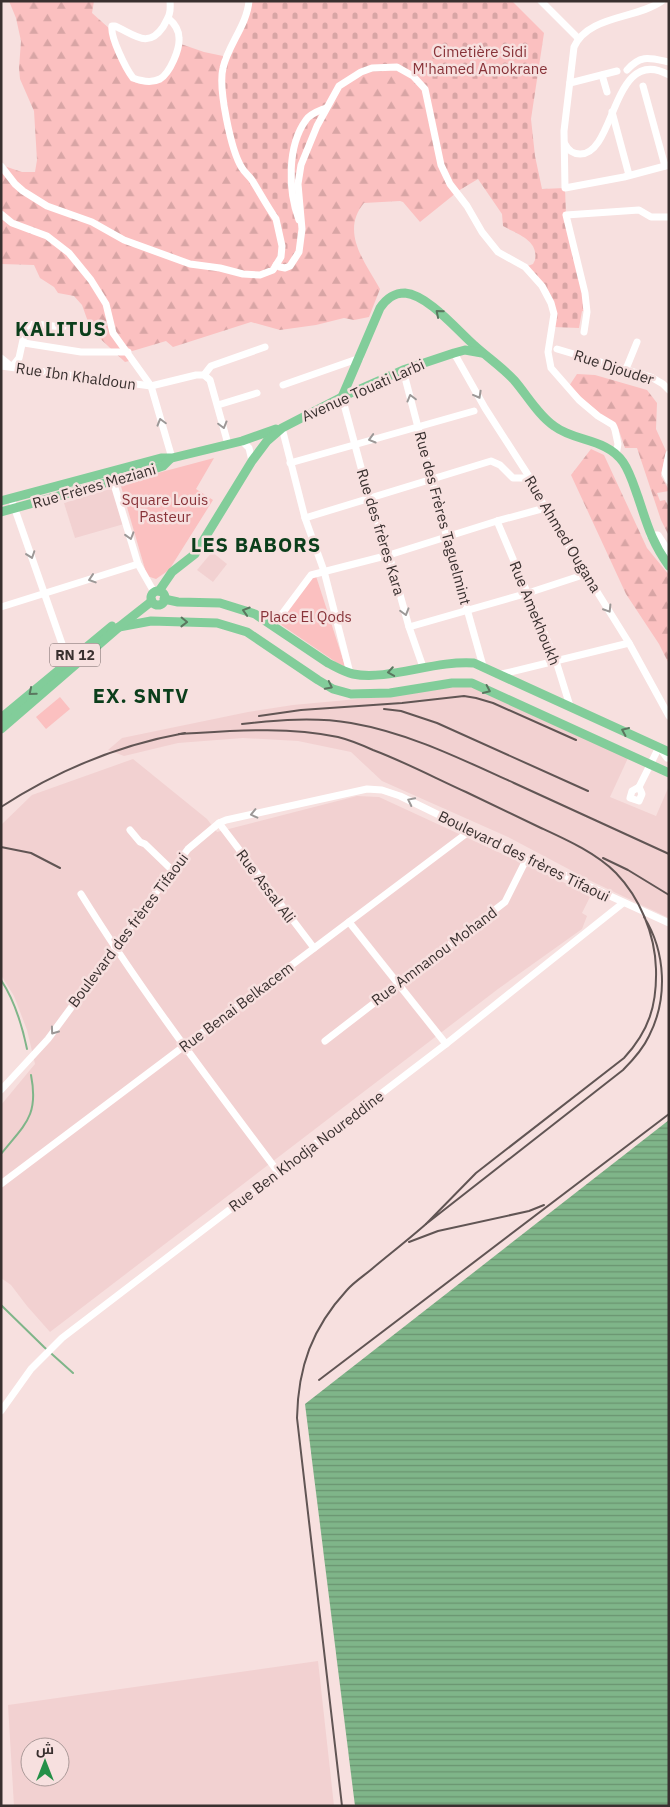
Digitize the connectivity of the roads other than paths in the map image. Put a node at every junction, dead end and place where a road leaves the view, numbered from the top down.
1 (170, 1) edge
2 (249, 1) edge
3 (541, 1) edge
4 (662, 1) edge
5 (669, 4) edge
6 (652, 7) junction
7 (168, 18) junction
8 (578, 38) junction
9 (669, 62) edge
10 (627, 70) dead end
11 (617, 71) dead end
12 (602, 75) junction
13 (669, 75) edge
14 (570, 83) junction
15 (643, 86) dead end
16 (607, 92) dead end
17 (326, 108) junction
18 (612, 112) junction
19 (565, 144) junction
20 (667, 165) edge
21 (1, 166) edge
22 (630, 175) junction
23 (1, 214) edge
24 (669, 217) edge
25 (302, 230) junction
26 (276, 265) junction
27 (62, 327) dead end
28 (584, 332) dead end
29 (463, 334) junction
30 (637, 342) dead end
31 (24, 343) junction
32 (265, 347) dead end
33 (553, 348) junction
34 (128, 352) junction
35 (454, 352) junction
36 (489, 357) junction
37 (1, 358) edge
38 (360, 358) junction
39 (1, 366) edge
40 (12, 367) junction
41 (626, 369) junction
42 (403, 370) junction
43 (205, 375) junction
44 (283, 385) dead end
45 (151, 386) junction
46 (669, 390) edge
47 (257, 393) dead end
48 (342, 397) junction
49 (218, 405) junction
50 (474, 410) dead end
51 (418, 426) junction
52 (282, 428) junction
53 (242, 440) junction
54 (228, 444) junction
55 (354, 444) junction
56 (669, 454) edge
57 (616, 455) junction
58 (171, 459) junction
59 (252, 461) junction
60 (290, 463) junction
61 (110, 472) junction
62 (432, 478) junction
63 (530, 478) junction
64 (669, 481) edge
65 (113, 482) junction
66 (369, 497) junction
67 (11, 498) junction
68 (1, 501) edge
69 (545, 508) junction
70 (15, 509) junction
71 (1, 512) edge
72 (305, 518) junction
73 (497, 521) junction
74 (650, 534) junction
75 (447, 538) junction
76 (669, 552) edge
77 (389, 555) junction
78 (138, 564) junction
79 (669, 566) edge
80 (324, 571) junction
81 (586, 574) junction
82 (528, 593) junction
83 (44, 594) junction
84 (157, 597) junction
85 (1, 607) edge
86 (468, 610) junction
87 (166, 622) junction
88 (273, 626) junction
89 (119, 627) junction
90 (409, 627) junction
91 (629, 643) junction
92 (68, 661) junction
93 (556, 662) junction
94 (483, 666) junction
95 (423, 667) junction
96 (350, 673) junction
97 (502, 674) junction
98 (570, 706) junction
99 (669, 716) edge
100 (1, 718) edge
101 (1, 729) edge
102 (659, 746) junction
103 (668, 755) edge
104 (650, 765) junction
105 (666, 769) edge
106 (639, 787) dead end
107 (219, 823) junction
108 (130, 830) dead end
109 (471, 830) junction
110 (527, 858) junction
111 (172, 870) junction
112 (81, 894) dead end
113 (624, 903) junction
114 (349, 922) junction
115 (669, 924) edge
116 (114, 948) junction
117 (314, 948) junction
118 (398, 984) junction
119 (325, 1040) dead end
120 (446, 1044) junction
121 (184, 1046) junction
122 (1, 1090) edge
123 (278, 1172) junction
124 (1, 1184) edge
125 (1, 1411) edge

1 - 7 street
2 - 26 street
3 - 8 street
4 - 6 street
5 - 6 street
6 - 8 street
7 - 7 street
8 - 14 street
9 - 10 street
11 - 12 street
12 - 14 street
12 - 16 street
13 - 18 street
14 - 19 street
15 - 20 street
17 - 25 street
17 - 25 street
17 - 33 street
18 - 19 street
18 - 22 street
19 - 22 street
20 - 22 street
21 - 26 street
23 - 34 street
24 - 28 street
25 - 26 street
27 - 31 street
29 - 35 main road
29 - 36 main road
29 -> 38 main road
30 - 41 street
31 - 34 street
31 - 40 street
32 - 43 street
33 - 41 street, Rue Djouder
33 - 57 street
34 - 45 street
35 - 36 main road, Avenue Touati Larbi
35 - 42 main road, Avenue Touati Larbi
35 -> 63 street, Rue Ahmed Ougana
36 - 57 main road
37 - 40 street
38 - 44 street
38 - 48 main road
39 - 40 street, Rue Ibn Khaldoun
40 - 45 street, Rue Ibn Khaldoun
41 - 46 street, Rue Djouder
42 - 48 main road, Avenue Touati Larbi
51 -> 42 street, Rue des Frères Taguelmint
43 - 45 street
43 - 49 street
58 -> 45 street
47 - 49 street
48 - 52 main road, Avenue Touati Larbi
48 - 55 street, Rue des frères Kara
49 -> 54 street
50 - 51 street
51 -> 55 street
51 - 62 street, Rue des Frères Taguelmint
52 - 53 main road, Rue Frères Meziani
52 - 59 main road, Avenue Touati Larbi
52 - 60 street
53 - 54 main road, Rue Frères Meziani
53 - 59 street
54 - 58 main road, Rue Frères Meziani
55 - 60 street
55 - 66 street, Rue des frères Kara
56 - 64 street
57 - 74 main road
58 - 61 main road, Rue Frères Meziani
58 - 65 main road, Rue Frères Meziani
59 - 84 main road, Avenue Touati Larbi
60 - 72 street
61 - 65 street
61 - 67 main road, Rue Frères Meziani
62 - 63 street
62 - 66 street
62 - 75 street, Rue des Frères Taguelmint
63 - 69 street, Rue Ahmed Ougana
65 - 70 main road, Rue Frères Meziani
65 -> 78 street
66 - 72 street
66 - 77 street, Rue des frères Kara
67 - 68 main road, Rue Frères Meziani
67 - 70 street
69 - 73 street
69 - 81 street, Rue Ahmed Ougana
70 - 71 main road, Rue Frères Meziani
70 -> 83 street
72 - 80 street
73 - 75 street
73 - 82 street, Rue Amekhoukh
74 - 76 street
74 - 79 main road
75 - 77 street
75 - 86 street, Rue des Frères Taguelmint
77 - 80 street
77 -> 90 street, Rue des frères Kara
78 -> 83 street
78 - 84 street
80 - 88 street
80 - 96 street
81 - 82 street
81 -> 91 street, Rue Ahmed Ougana
82 - 86 street
82 - 93 street, Rue Amekhoukh
83 - 85 street
83 - 92 street
84 - 87 main road
88 -> 84 main road
84 - 89 main road, RN 12
84 - 92 main road, RN 12
86 - 90 street
86 - 94 street, Rue des Frères Taguelmint
87 - 89 main road
87 -> 104 main road
88 - 96 main road
89 - 101 main road, RN 12
90 - 95 street, Rue des frères Kara
91 - 93 street
91 - 99 street, Rue Ahmed Ougana
92 -> 100 main road, RN 12
93 - 97 street
93 - 98 street, Rue Amekhoukh
94 - 95 main road
94 - 97 main road
95 -> 96 main road
97 - 98 main road
102 -> 98 main road
102 - 103 main road
102 - 104 street
104 - 105 main road
104 - 106 street
109 -> 107 street, Boulevard des frères Tifaoui
107 - 111 street, Boulevard des frères Tifaoui
107 - 117 street, Rue Assal Ali
108 - 111 street
109 - 110 street, Boulevard des frères Tifaoui
109 - 114 street, Rue Benai Belkacem
110 - 113 street, Boulevard des frères Tifaoui
110 - 118 street, Rue Amnanou Mohand
111 - 116 street, Boulevard des frères Tifaoui
112 - 116 street
113 - 115 street, Boulevard des frères Tifaoui
113 - 120 street, Rue Ben Khodja Noureddine
114 - 117 street, Rue Benai Belkacem
114 - 118 street
116 - 121 street
116 -> 122 street, Boulevard des frères Tifaoui
117 - 121 street, Rue Benai Belkacem
118 - 119 street, Rue Amnanou Mohand
118 - 120 street
120 - 123 street, Rue Ben Khodja Noureddine
121 - 123 street
121 - 124 street, Rue Benai Belkacem
123 - 125 street, Rue Ben Khodja Noureddine

